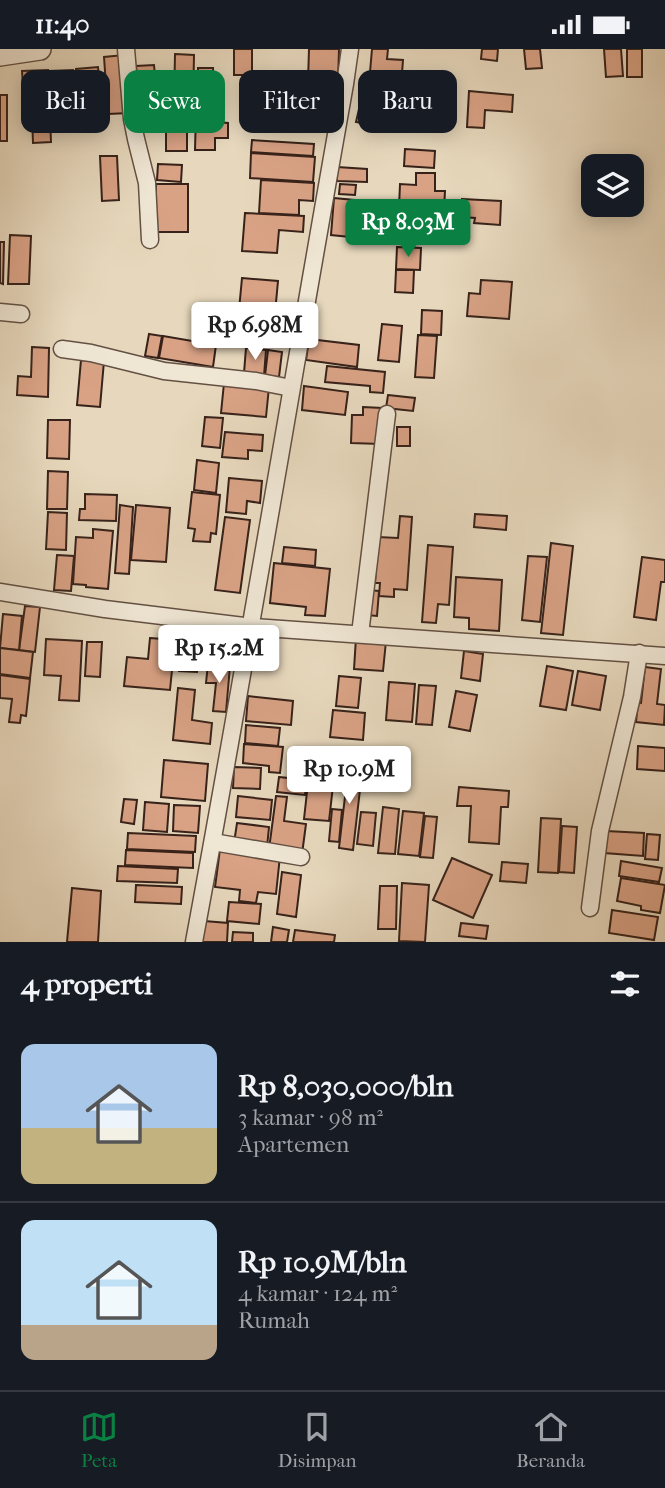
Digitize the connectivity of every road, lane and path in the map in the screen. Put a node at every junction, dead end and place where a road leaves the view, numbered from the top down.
1 (40, 49) edge
2 (126, 49) edge
3 (350, 49) edge
4 (0, 55) edge
5 (150, 240) dead end
6 (0, 312) edge
7 (21, 314) dead end
8 (62, 349) dead end
9 (291, 387) junction
10 (387, 414) dead end
11 (0, 592) edge
12 (252, 627) junction
13 (360, 634) junction
14 (639, 653) junction
15 (665, 656) edge
16 (213, 842) junction
17 (301, 857) dead end
18 (590, 908) dead end
19 (194, 942) edge

1 - 4 street
2 - 5 street
3 - 9 street
6 - 7 street
8 - 9 street
9 - 12 street
10 - 13 street
11 - 12 street
12 - 13 street
12 - 16 street
13 - 14 street
14 - 15 street
14 - 18 street
16 - 17 street
16 - 19 street

